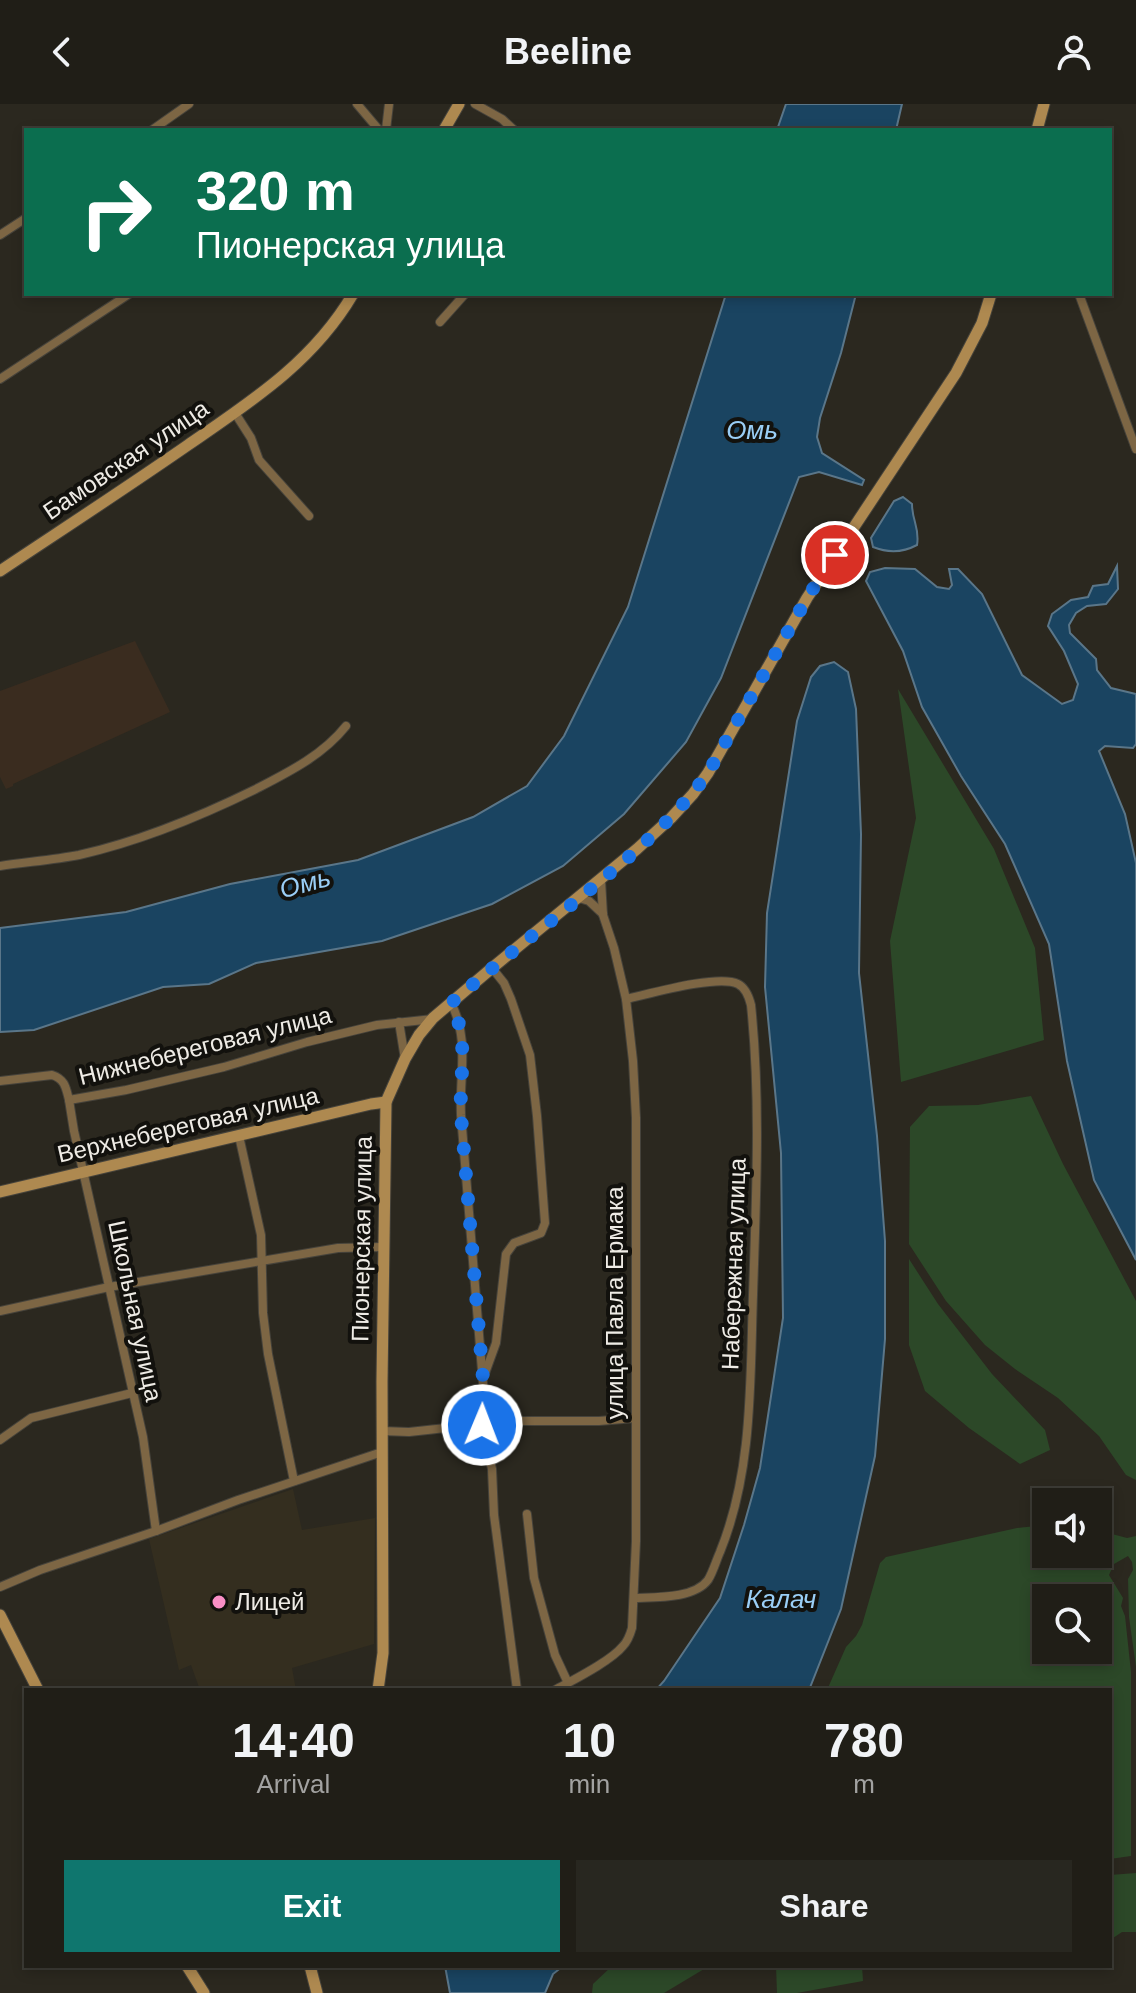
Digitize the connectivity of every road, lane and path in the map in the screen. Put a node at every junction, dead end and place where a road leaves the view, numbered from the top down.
1 (189, 104) edge
2 (357, 104) edge
3 (389, 104) edge
4 (459, 104) edge
5 (475, 104) edge
6 (1044, 104) edge
7 (155, 128) edge
8 (378, 128) edge
9 (379, 128) edge
10 (445, 128) edge
11 (512, 128) edge
12 (1038, 128) edge
13 (24, 219) edge
14 (0, 235) edge
15 (126, 296) edge
16 (352, 296) edge
17 (463, 296) edge
18 (990, 296) edge
19 (1080, 296) edge
20 (440, 322) dead end
21 (0, 379) edge
22 (235, 413) junction
23 (1136, 449) edge
24 (309, 516) dead end
25 (0, 571) edge
26 (346, 726) dead end
27 (0, 866) edge
28 (601, 880) junction
29 (579, 898) junction
30 (603, 915) junction
31 (492, 968) junction
32 (626, 999) junction
33 (451, 1003) junction
34 (433, 1018) junction
35 (399, 1022) junction
36 (405, 1059) junction
37 (0, 1081) edge
38 (69, 1100) junction
39 (386, 1102) junction
40 (239, 1136) junction
41 (84, 1172) junction
42 (0, 1192) edge
43 (383, 1247) junction
44 (262, 1262) junction
45 (109, 1287) junction
46 (0, 1311) edge
47 (483, 1379) junction
48 (132, 1393) junction
49 (635, 1418) junction
50 (482, 1425) junction
51 (382, 1431) junction
52 (0, 1440) edge
53 (382, 1452) junction
54 (294, 1481) junction
55 (527, 1514) dead end
56 (156, 1531) junction
57 (0, 1587) edge
58 (634, 1598) junction
59 (0, 1615) edge
60 (568, 1683) junction
61 (37, 1688) edge
62 (378, 1688) edge
63 (517, 1688) edge
64 (559, 1688) edge
65 (188, 1968) edge
66 (311, 1968) edge
67 (204, 1993) edge
68 (317, 1993) edge

1 - 7 street
2 - 8 street
3 - 9 street
4 - 10 street
5 - 11 street
6 - 12 street
13 - 14 street
15 - 21 street
16 - 22 street, Бамовская улица
17 - 20 street
18 - 28 street, Пионерская улица
19 - 23 street
22 - 24 street
22 - 25 street, Бамовская улица
26 - 27 street
28 - 29 street, Пионерская улица
28 - 30 street, улица Павла Ермака
29 - 30 street
29 - 31 street, Пионерская улица
30 - 32 street, улица Павла Ермака
31 - 33 street, Пионерская улица
31 - 47 street
32 - 49 street, улица Павла Ермака
32 - 58 street, Набережная улица
33 - 34 street, Пионерская улица
33 - 47 street
34 - 35 street, Нижнебереговая улица
34 - 36 street, Пионерская улица
35 - 36 street
35 - 38 street, Нижнебереговая улица
36 - 39 street, Пионерская улица
37 - 38 street, Нижнебереговая улица
38 - 41 street, Школьная улица
39 - 40 street, Верхнебереговая улица
39 - 43 street, Пионерская улица
40 - 41 street, Верхнебереговая улица
40 - 44 street
41 - 42 street, Верхнебереговая улица
41 - 45 street, Школьная улица
43 - 44 street
43 - 51 street, Пионерская улица
44 - 45 street
44 - 54 street
45 - 46 street
45 - 48 street, Школьная улица
47 - 50 street
48 - 52 street
48 - 56 street, Школьная улица
49 - 50 street
49 - 58 street, улица Павла Ермака
50 - 51 street
50 - 63 street
51 - 53 street, Пионерская улица
53 - 54 street
53 - 62 street, Пионерская улица
54 - 56 street
55 - 60 street
56 - 57 street
58 - 60 street, улица Павла Ермака
59 - 61 street
60 - 64 street, улица Павла Ермака
65 - 67 street
66 - 68 street

